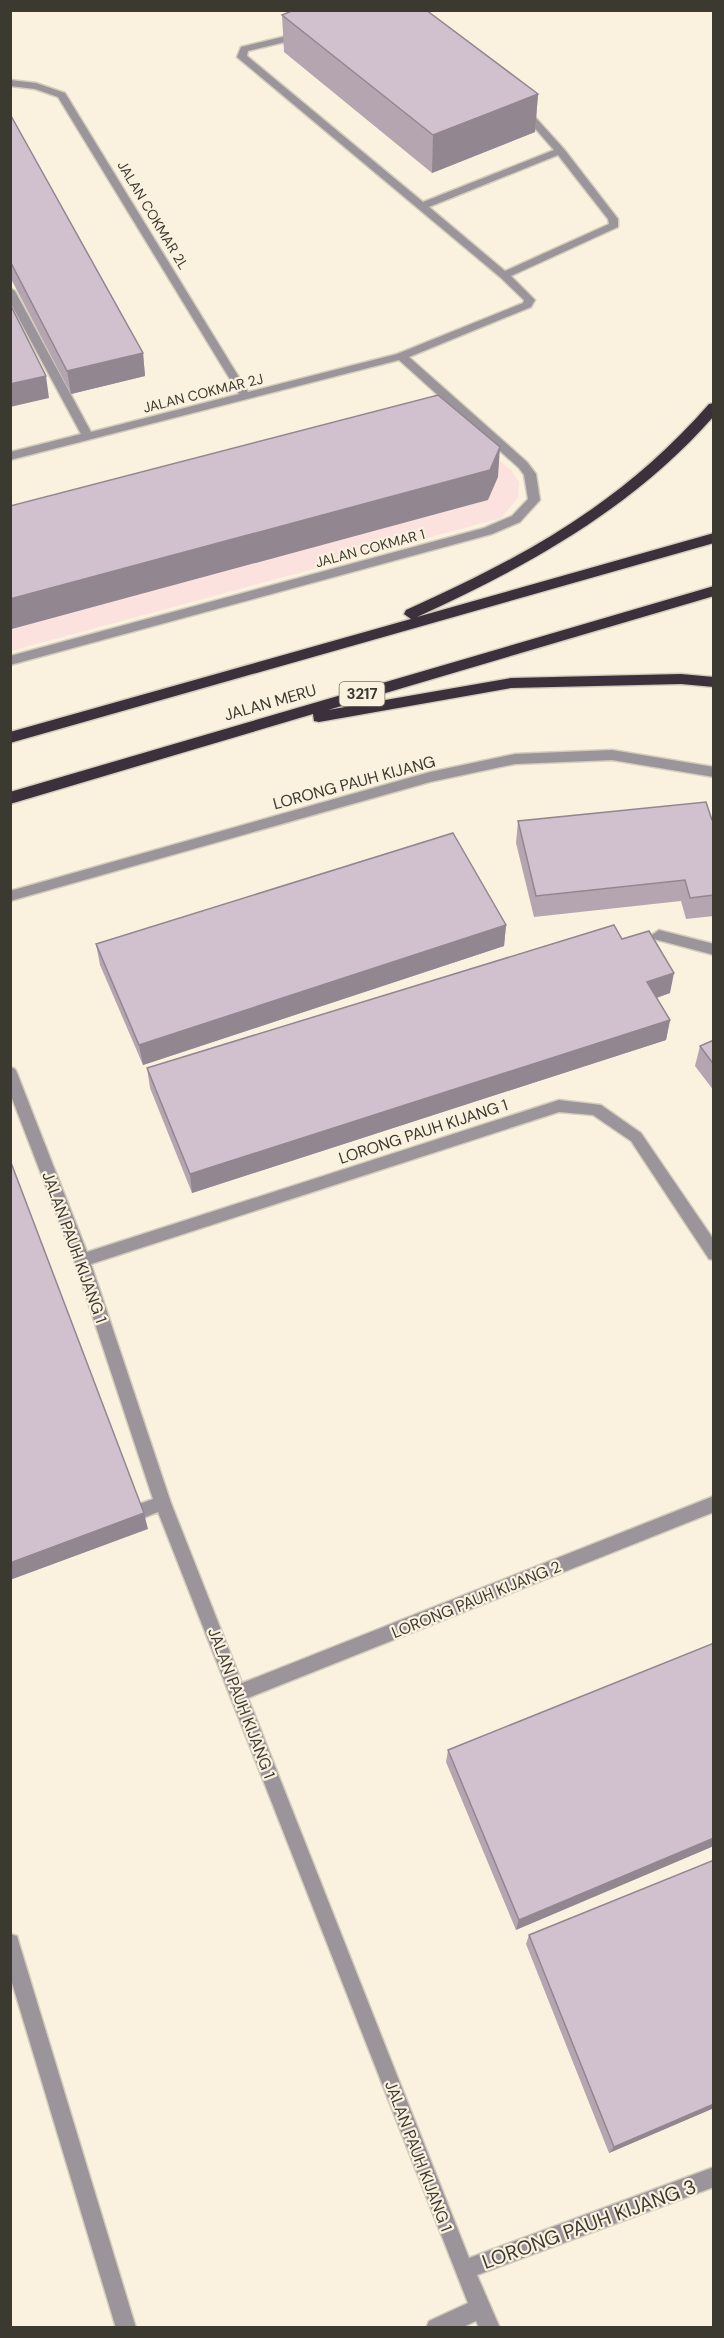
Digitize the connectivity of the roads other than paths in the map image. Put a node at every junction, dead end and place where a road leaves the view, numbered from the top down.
1 (310, 33) edge
2 (10, 83) edge
3 (516, 100) edge
4 (560, 151) junction
5 (422, 206) junction
6 (504, 275) junction
7 (10, 291) edge
8 (402, 356) junction
9 (246, 397) junction
10 (714, 407) edge
11 (88, 437) junction
12 (10, 456) edge
13 (714, 538) edge
14 (714, 591) edge
15 (352, 640) junction
16 (10, 661) edge
17 (714, 682) edge
18 (230, 732) junction
19 (10, 738) edge
20 (714, 772) edge
21 (10, 798) edge
22 (10, 896) edge
23 (659, 935) dead end
24 (714, 950) edge
25 (10, 1073) edge
26 (714, 1254) edge
27 (82, 1260) junction
28 (163, 1503) junction
29 (714, 1504) edge
30 (109, 1523) edge
31 (239, 1693) junction
32 (10, 1943) edge
33 (714, 2177) edge
34 (464, 2270) junction
35 (482, 2308) junction
36 (126, 2328) edge
37 (436, 2328) edge
38 (490, 2328) edge

1 - 5 street
2 - 9 street, JALAN COKMAR 2L
3 - 4 street
4 - 5 street
4 - 6 street
5 - 6 street
6 - 8 street, JALAN COKMAR 2J
7 - 11 street
8 - 9 street, JALAN COKMAR 2J
8 - 16 street, JALAN COKMAR 1
9 - 11 street, JALAN COKMAR 2J
10 - 15 highway
11 - 12 street, JALAN COKMAR 2J
13 - 15 highway
14 - 18 highway, JALAN MERU / 3217
15 - 19 highway
17 - 18 highway
18 - 21 highway, JALAN MERU / 3217
20 - 22 street, LORONG PAUH KIJANG
23 - 24 street
25 - 27 street, JALAN PAUH KIJANG 1
26 - 27 street, LORONG PAUH KIJANG 1
27 - 28 street, JALAN PAUH KIJANG 1
28 - 30 street
28 - 31 street, JALAN PAUH KIJANG 1
29 - 31 street, LORONG PAUH KIJANG 2
31 - 34 street, JALAN PAUH KIJANG 1
32 - 36 street
33 - 34 street, LORONG PAUH KIJANG 3
34 - 35 street, JALAN PAUH KIJANG 1
35 - 37 street
35 - 38 street, JALAN PAUH KIJANG 1

